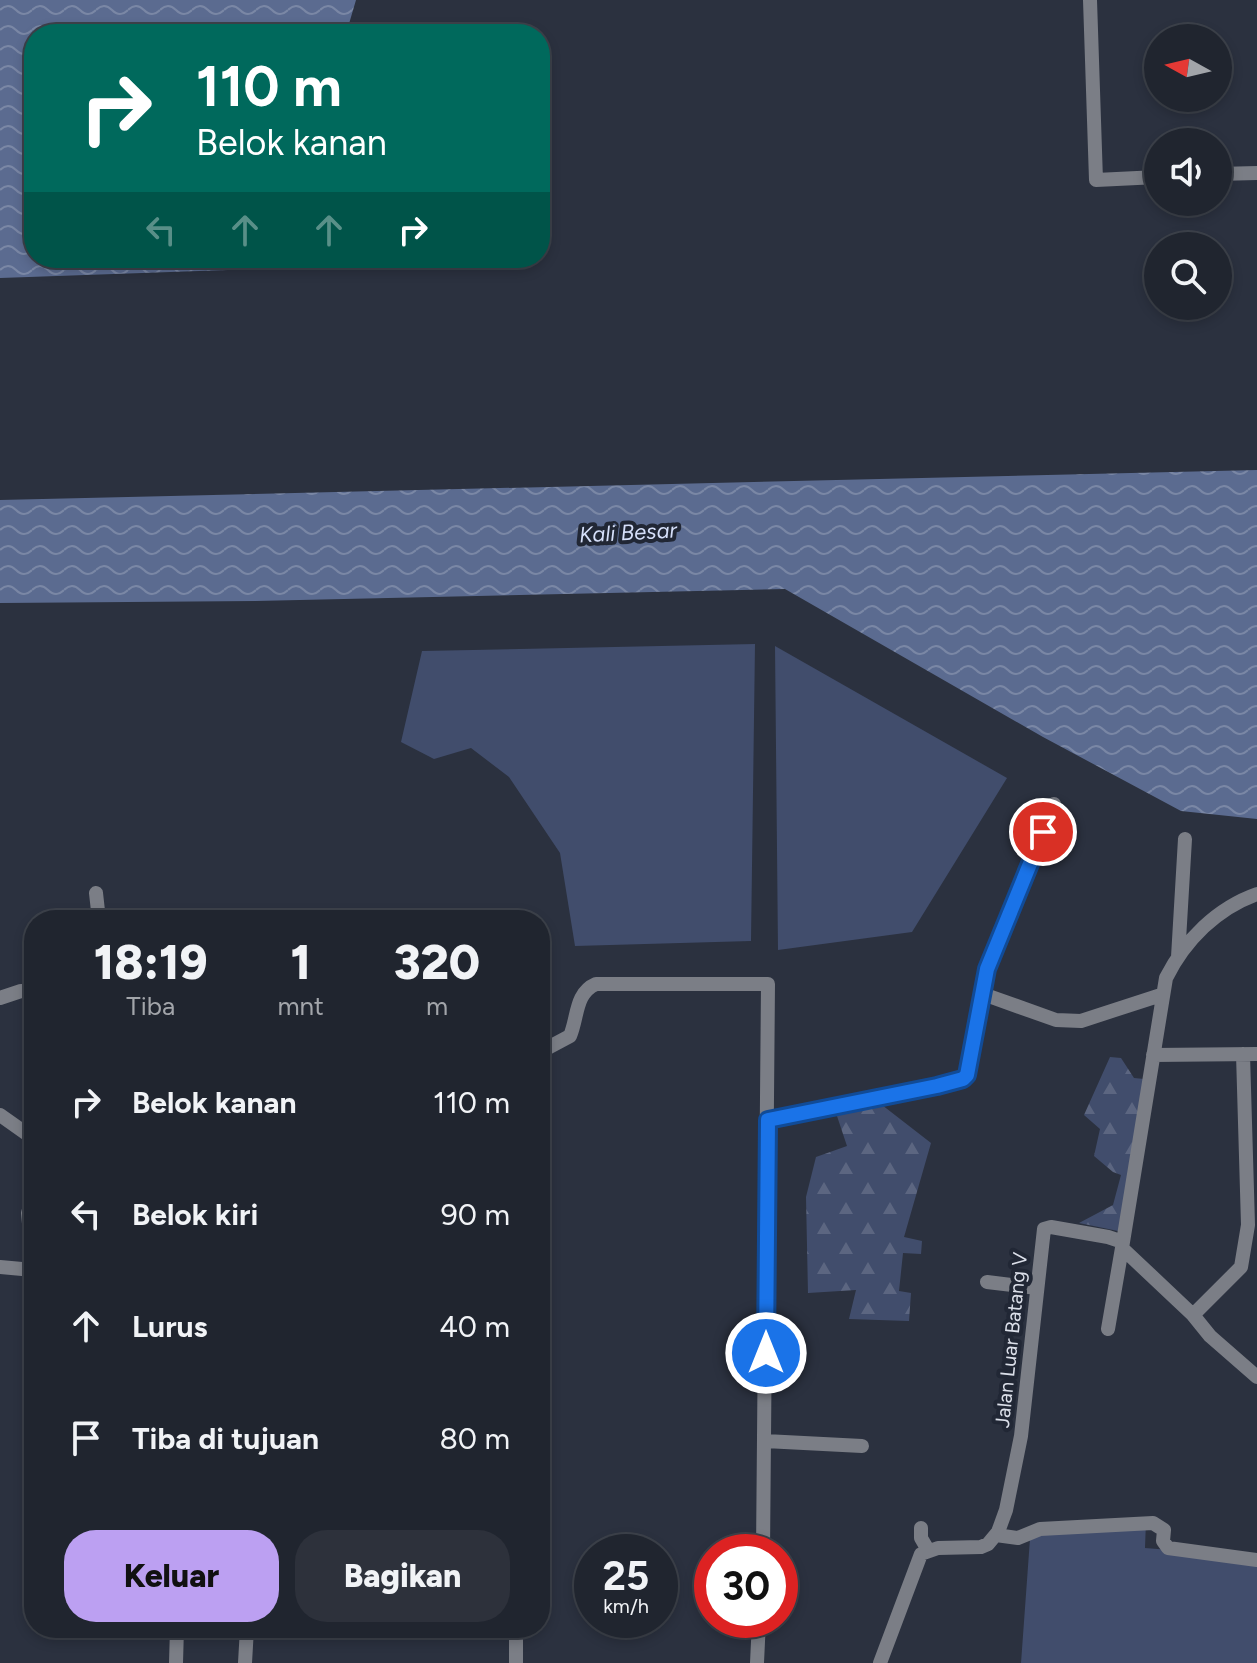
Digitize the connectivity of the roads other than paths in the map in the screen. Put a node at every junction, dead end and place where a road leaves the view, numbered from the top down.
1 (1090, 0) edge
2 (1257, 173) edge
3 (1232, 174) edge
4 (1144, 178) edge
5 (1054, 804) dead end
6 (1185, 839) dead end
7 (96, 893) dead end
8 (1257, 894) edge
9 (98, 910) edge
10 (1178, 957) junction
11 (24, 991) edge
12 (983, 994) junction
13 (1161, 995) junction
14 (0, 998) edge
15 (550, 1047) edge
16 (1250, 1054) edge
17 (1153, 1055) junction
18 (0, 1115) edge
19 (768, 1120) junction
20 (24, 1132) edge
21 (1253, 1225) edge
22 (1122, 1245) junction
23 (0, 1267) edge
24 (24, 1269) edge
25 (987, 1282) dead end
26 (1037, 1288) junction
27 (1193, 1315) junction
28 (1108, 1329) dead end
29 (1257, 1377) edge
30 (765, 1441) junction
31 (862, 1446) dead end
32 (921, 1528) dead end
33 (763, 1534) edge
34 (996, 1535) junction
35 (928, 1550) junction
36 (1257, 1560) edge
37 (177, 1638) edge
38 (246, 1638) edge
39 (516, 1638) edge
40 (758, 1638) edge
41 (176, 1663) edge
42 (245, 1663) edge
43 (516, 1663) edge
44 (757, 1663) edge
45 (880, 1663) edge

1 - 4 street
2 - 3 street
5 - 12 street
6 - 10 street
7 - 9 street
8 - 10 street
10 - 13 street
11 - 14 street
12 - 13 street
12 - 19 street
13 - 17 street
15 - 19 street
16 - 17 street
16 - 21 street
17 - 22 street
18 - 20 street
19 - 30 street
21 - 27 street
22 - 26 street, Jalan Luar Batang V
22 - 27 street
22 - 28 street
23 - 24 street
25 - 26 street
26 - 34 street, Jalan Luar Batang V
27 - 29 street
30 - 31 street
30 - 33 street
32 - 35 street
34 - 35 street
34 - 36 street
35 - 45 street
37 - 41 street
38 - 42 street
39 - 43 street
40 - 44 street

